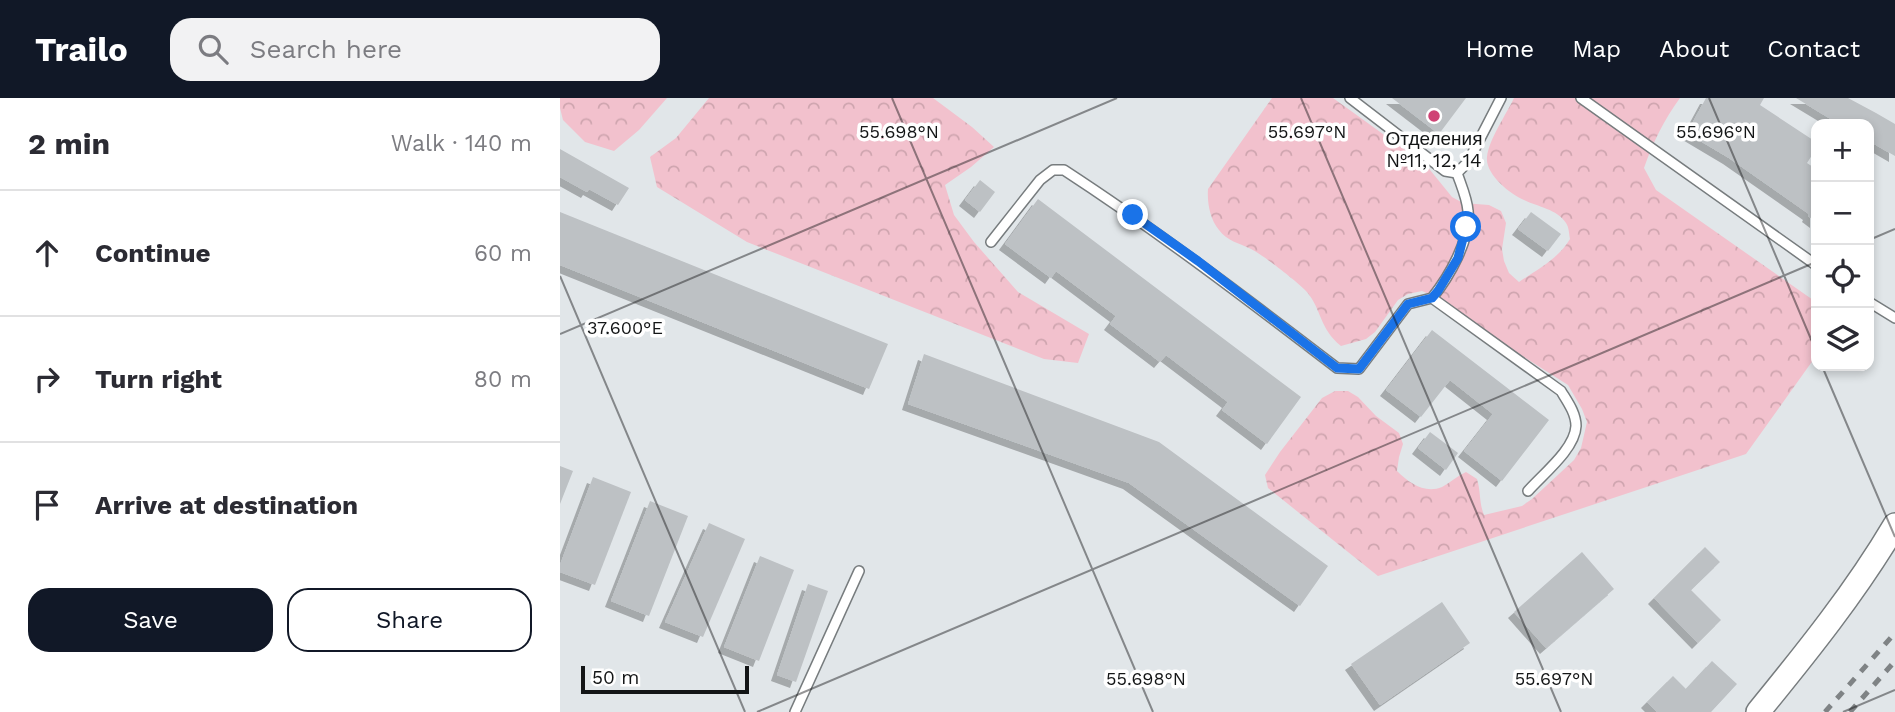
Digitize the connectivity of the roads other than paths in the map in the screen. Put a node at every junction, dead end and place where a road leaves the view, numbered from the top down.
1 (1350, 98) edge
2 (1501, 98) edge
3 (1581, 98) edge
4 (1457, 173) junction
5 (991, 242) dead end
6 (1811, 261) edge
7 (1432, 298) junction
8 (1874, 305) edge
9 (1895, 318) edge
10 (1528, 491) dead end
11 (1895, 525) edge
12 (859, 571) dead end
13 (796, 712) edge
14 (1758, 712) edge

1 - 4 lane
2 - 4 lane
3 - 6 lane
4 - 7 lane
5 - 7 lane
7 - 10 lane
8 - 9 lane
11 - 14 street
12 - 13 lane

